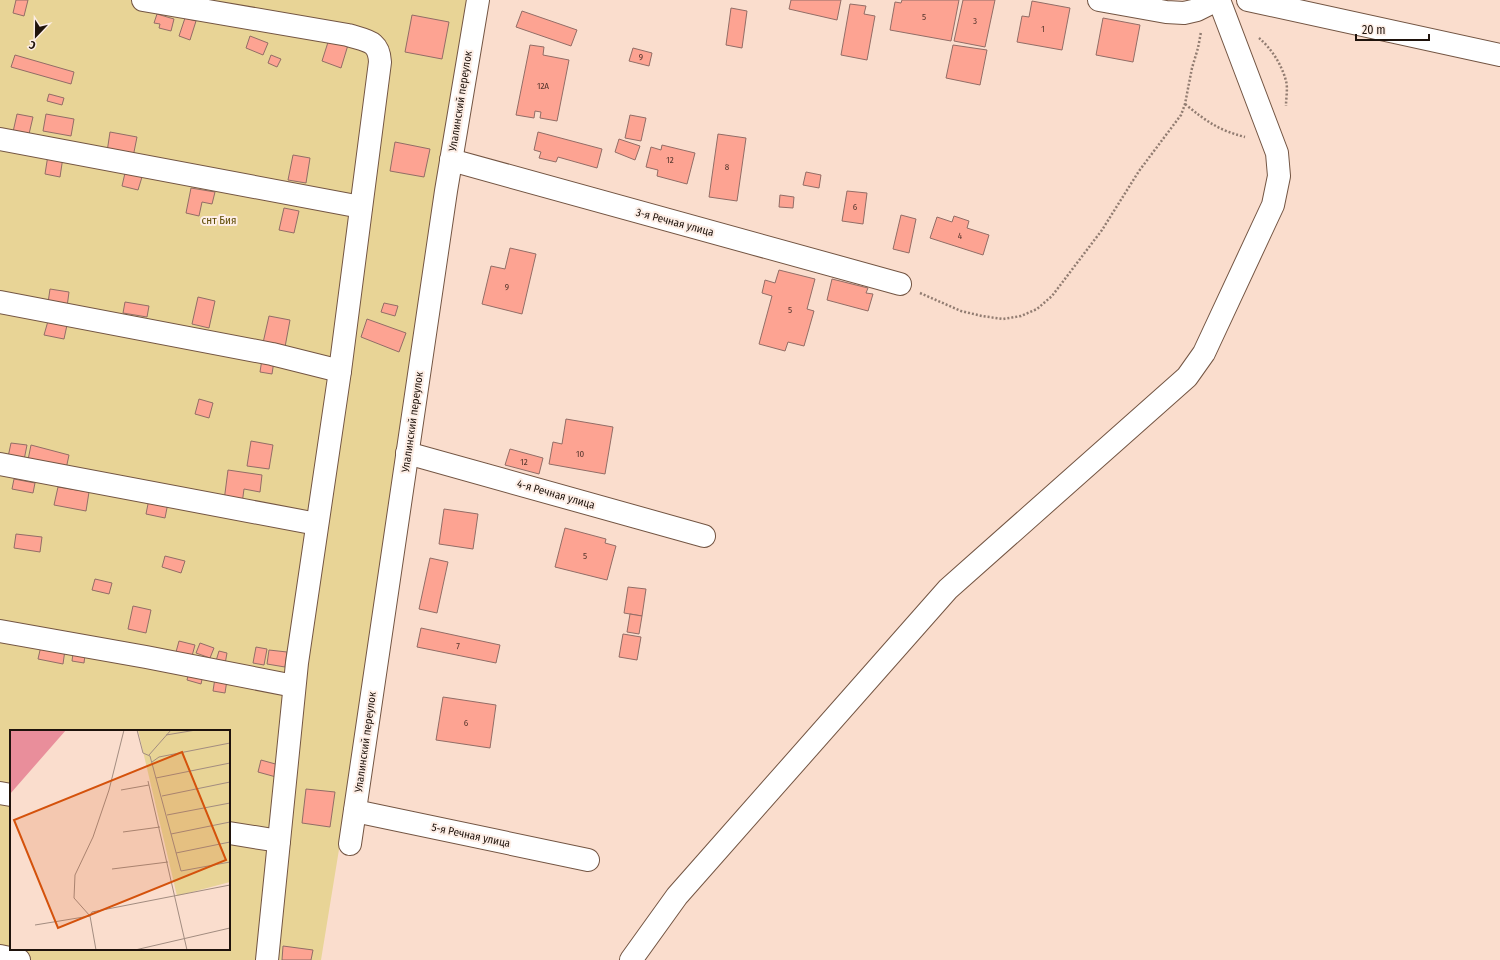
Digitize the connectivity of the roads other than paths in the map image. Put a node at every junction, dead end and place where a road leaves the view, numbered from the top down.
1 (143, 0) edge
2 (478, 0) edge
3 (1099, 0) edge
4 (1220, 0) edge
5 (1248, 0) edge
6 (1204, 5) edge
7 (1500, 54) edge
8 (0, 139) edge
9 (451, 160) junction
10 (360, 207) junction
11 (900, 284) road end
12 (0, 302) edge
13 (340, 371) junction
14 (407, 453) junction
15 (0, 464) edge
16 (317, 524) junction
17 (704, 536) dead end
18 (0, 631) edge
19 (294, 686) junction
20 (0, 793) edge
21 (10, 795) edge
22 (355, 810) junction
23 (230, 833) edge
24 (279, 841) junction
25 (350, 844) dead end
26 (588, 860) dead end
27 (0, 956) edge
28 (19, 960) edge
29 (267, 960) edge
30 (631, 960) edge

1 - 10 street
2 - 9 street, Улалинский переулок
3 - 6 street
4 - 30 street
5 - 7 street
8 - 10 street
9 - 11 street, 3-я Речная улица
9 - 14 street, Улалинский переулок
10 - 13 street
12 - 13 street
13 - 16 street
14 - 17 street, 4-я Речная улица
14 - 22 street, Улалинский переулок
15 - 16 street
16 - 19 street
18 - 19 street
19 - 24 street
20 - 21 street
22 - 25 street, Улалинский переулок
22 - 26 street, 5-я Речная улица
23 - 24 street
24 - 29 street
27 - 28 street

